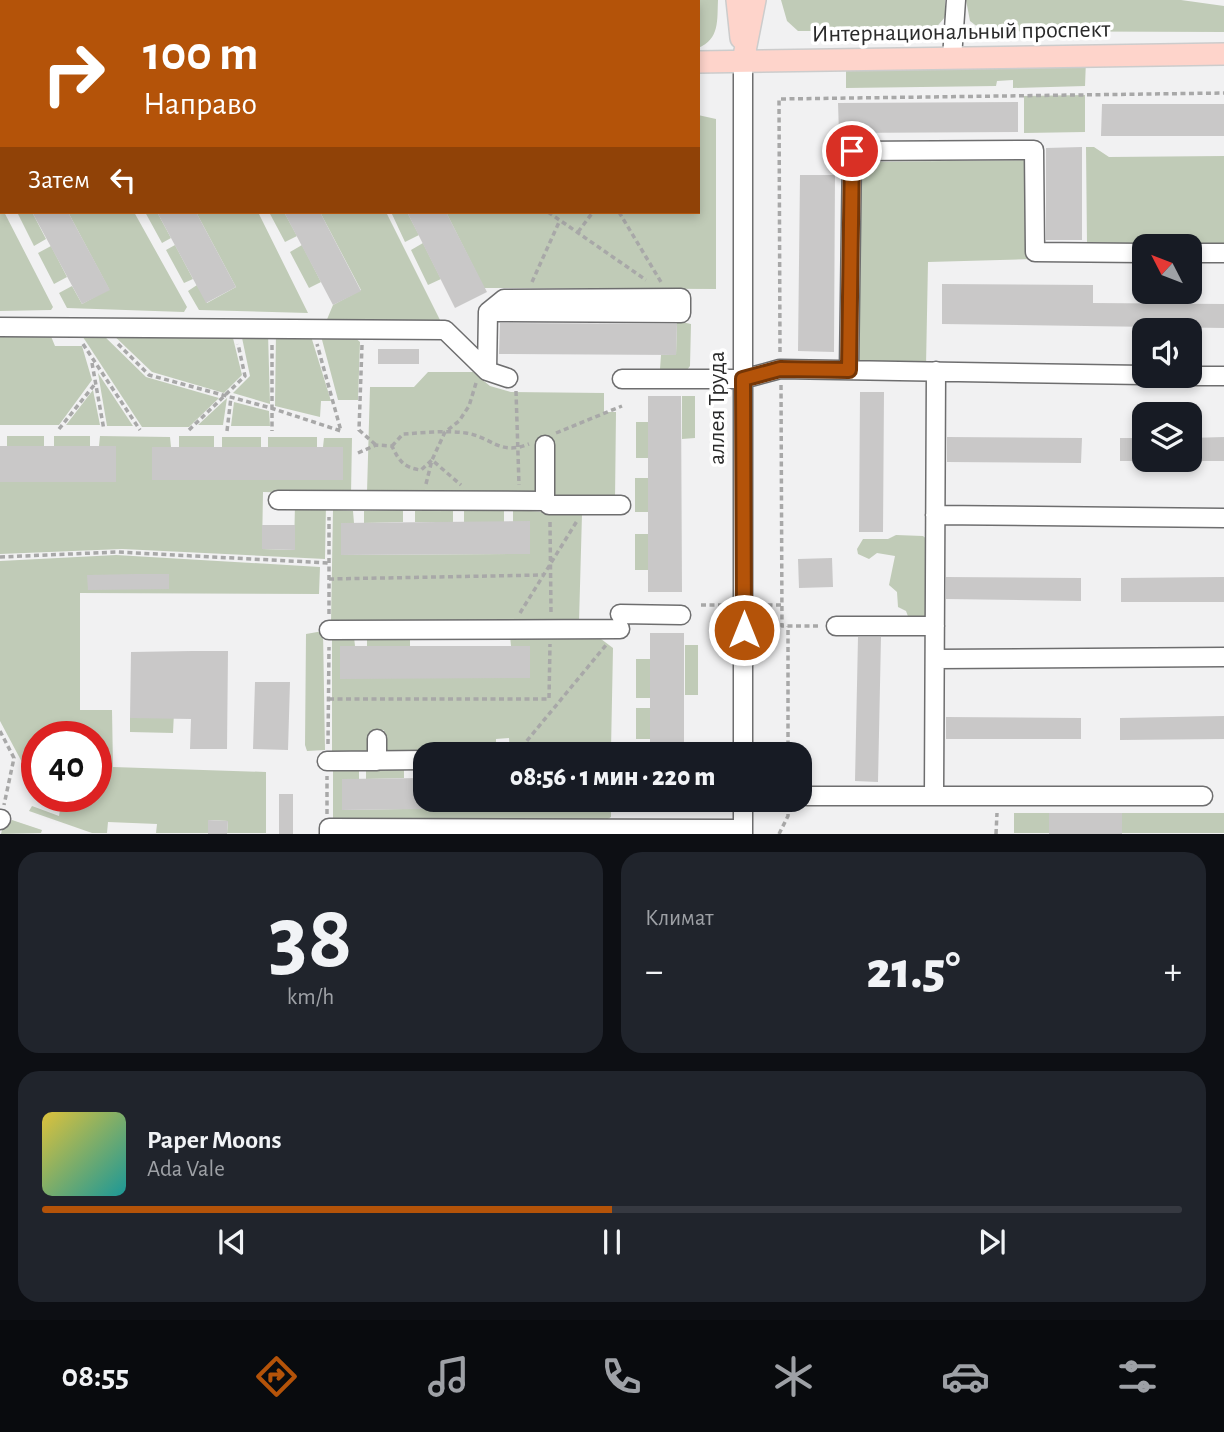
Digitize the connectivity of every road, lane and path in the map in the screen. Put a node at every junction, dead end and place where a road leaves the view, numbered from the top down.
1 (737, 0) edge
2 (755, 0) edge
3 (956, 0) edge
4 (1224, 54) edge
5 (952, 58) junction
6 (743, 61) junction
7 (700, 62) edge
8 (1224, 93) edge
9 (551, 214) edge
10 (592, 214) edge
11 (620, 214) edge
12 (560, 220) junction
13 (578, 232) junction
14 (1132, 253) edge
15 (1202, 253) edge
16 (1224, 254) edge
17 (524, 298) junction
18 (671, 298) junction
19 (488, 312) junction
20 (0, 327) edge
21 (71, 328) junction
22 (102, 328) junction
23 (235, 328) junction
24 (272, 329) junction
25 (313, 329) junction
26 (362, 329) junction
27 (92, 360) junction
28 (483, 367) junction
29 (780, 369) junction
30 (849, 370) junction
31 (936, 371) junction
32 (1132, 375) edge
33 (1202, 376) edge
34 (1224, 376) edge
35 (512, 378) joint
36 (622, 379) dead end
37 (743, 379) junction
38 (96, 383) junction
39 (229, 396) junction
40 (622, 406) dead end
41 (271, 408) junction
42 (59, 429) dead end
43 (104, 430) dead end
44 (140, 430) dead end
45 (189, 430) dead end
46 (227, 430) dead end
47 (272, 431) dead end
48 (445, 432) junction
49 (545, 440) junction
50 (376, 445) junction
51 (392, 446) junction
52 (516, 449) junction
53 (358, 453) dead end
54 (432, 460) junction
55 (278, 500) dead end
56 (330, 500) junction
57 (422, 500) junction
58 (478, 500) junction
59 (520, 500) junction
60 (547, 503) junction
61 (588, 505) junction
62 (621, 505) dead end
63 (936, 515) junction
64 (1224, 518) edge
65 (0, 558) edge
66 (329, 563) junction
67 (551, 564) junction
68 (543, 575) junction
69 (329, 579) junction
70 (681, 615) dead end
71 (620, 622) junction
72 (788, 626) junction
73 (836, 626) joint
74 (935, 626) junction
75 (551, 629) junction
76 (329, 630) junction
77 (510, 630) junction
78 (1224, 657) edge
79 (935, 659) junction
80 (329, 699) junction
81 (0, 731) edge
82 (377, 739) dead end
83 (525, 742) edge
84 (743, 742) edge
85 (788, 742) edge
86 (413, 760) edge
87 (327, 761) junction
88 (377, 761) junction
89 (812, 796) edge
90 (934, 796) junction
91 (1203, 796) dead end
92 (743, 812) edge
93 (788, 812) edge
94 (997, 813) dead end
95 (0, 820) edge
96 (328, 829) edge
97 (743, 831) edge
98 (779, 834) edge
99 (996, 834) edge

1 - 6 main road, аллея Труда
2 - 6 main road, аллея Труда
3 - 5 street
4 - 5 main road, Интернациональный проспект
5 - 6 main road, Интернациональный проспект
6 - 7 main road, Интернациональный проспект
6 - 37 street, аллея Труда
8 - 29 path
9 - 12 path
10 - 13 path
11 - 18 path
12 - 13 path
12 - 17 path
13 - 18 path
14 - 30 street
15 - 16 street
17 - 18 street
17 - 19 street
18 - 19 street
19 - 28 street
20 - 21 street
21 - 22 street
21 - 27 path
22 - 23 street
22 - 39 path
23 - 24 street
23 - 39 path
24 - 25 street
24 - 41 path
25 - 26 street
25 - 41 path
26 - 28 street
26 - 50 path
27 - 38 path
27 - 44 path
28 - 35 street
28 - 48 path
29 - 30 street
29 - 37 street
29 - 72 path
30 - 31 street
31 - 32 street
31 - 63 street
33 - 34 street
35 - 52 path
36 - 37 street
37 - 84 street, аллея Труда
38 - 42 path
38 - 43 path
39 - 41 path
39 - 45 path
39 - 46 path
40 - 49 path
41 - 47 path
48 - 51 path
48 - 52 path
48 - 54 path
49 - 52 path
49 - 60 street
50 - 51 path
50 - 53 path
51 - 54 path
52 - 59 path
54 - 57 path
54 - 58 path
55 - 56 street
56 - 57 street
56 - 66 path
57 - 58 street
58 - 59 street
59 - 60 street
60 - 61 street
60 - 67 path
61 - 62 street
61 - 67 path
63 - 64 street
63 - 74 street
65 - 66 path
66 - 69 path
67 - 68 path
67 - 75 path
68 - 69 path
68 - 77 path
69 - 76 path
70 - 71 street
71 - 75 street
71 - 83 path
72 - 73 path
72 - 85 path
73 - 74 street
74 - 79 street
75 - 77 street
75 - 80 path
76 - 77 street
76 - 80 path
78 - 79 street
79 - 90 street
80 - 87 path
81 - 95 path
82 - 88 street
86 - 88 street
87 - 88 street
87 - 96 path
89 - 90 street
90 - 91 street
92 - 97 street
93 - 98 path
94 - 99 path
96 - 97 street

